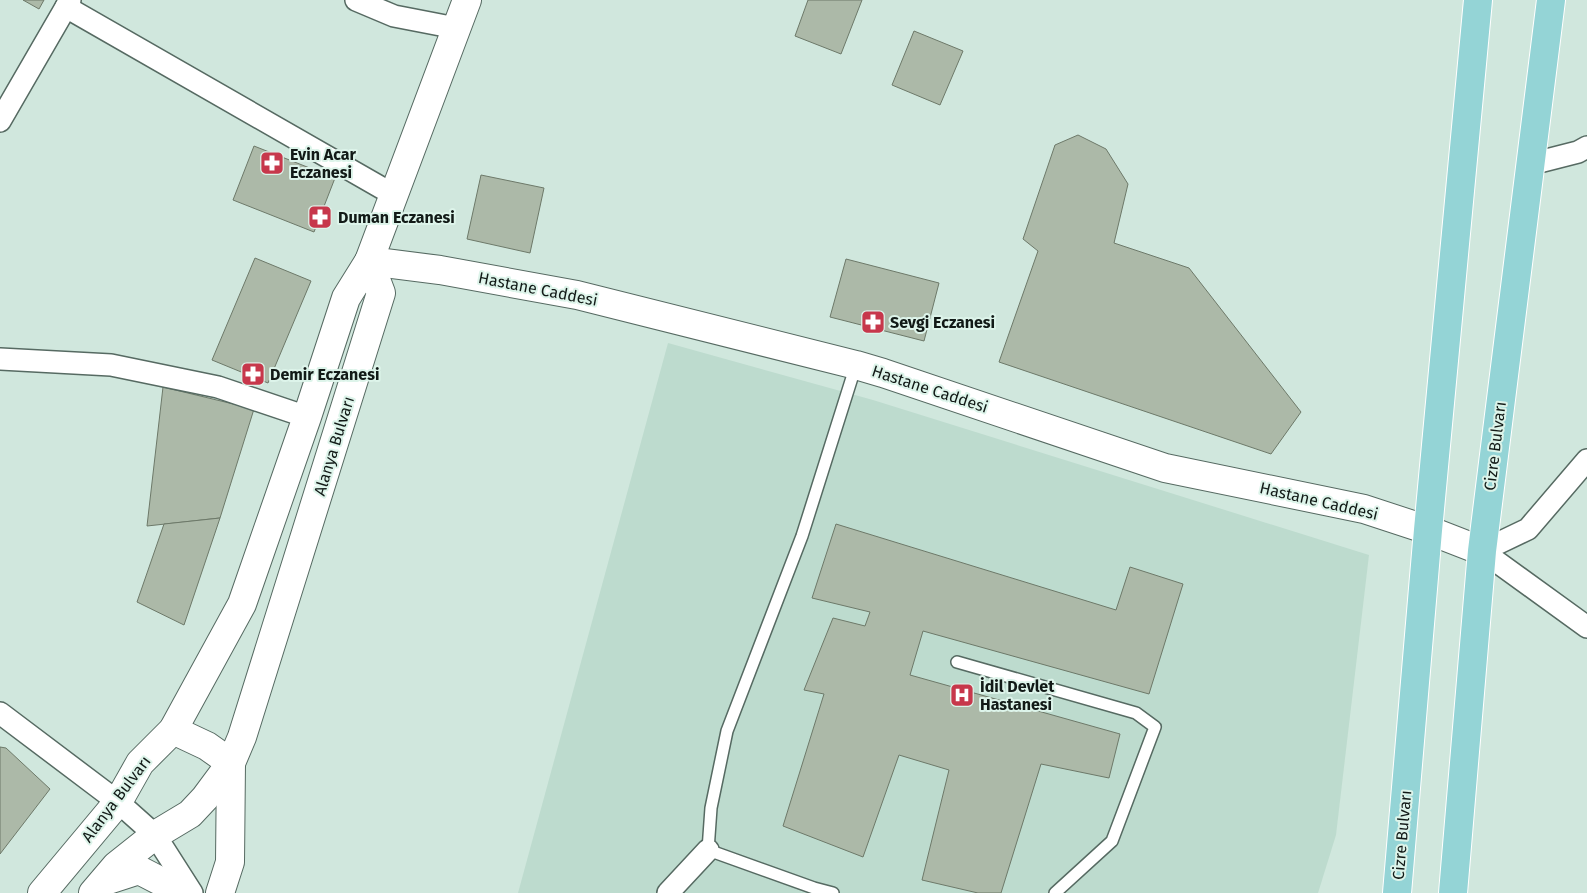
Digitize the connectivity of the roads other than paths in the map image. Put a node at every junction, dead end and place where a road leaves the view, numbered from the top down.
1 (356, 0) edge
2 (467, 0) edge
3 (1478, 0) edge
4 (1551, 0) edge
5 (68, 3) edge
6 (456, 28) junction
7 (0, 121) edge
8 (1587, 147) edge
9 (1531, 164) junction
10 (394, 194) junction
11 (369, 261) junction
12 (0, 360) edge
13 (856, 366) junction
14 (307, 416) junction
15 (1587, 460) edge
16 (1428, 530) junction
17 (1482, 551) junction
18 (1587, 627) edge
19 (957, 662) dead end
20 (0, 713) edge
21 (172, 730) junction
22 (231, 763) junction
23 (118, 802) junction
24 (155, 835) junction
25 (708, 850) junction
26 (98, 887) edge
27 (42, 893) edge
28 (177, 893) edge
29 (192, 893) edge
30 (220, 893) edge
31 (668, 893) edge
32 (834, 893) edge
33 (1054, 893) edge
34 (1397, 893) edge
35 (1453, 893) edge

1 - 6 street
2 - 6 main road
3 - 16 main road, Cizre Bulvarı
4 - 9 main road, Cizre Bulvarı
5 - 7 street
5 - 10 street
6 - 10 main road
8 - 9 street
9 - 17 main road, Cizre Bulvarı
10 - 11 main road
11 - 13 main road, Hastane Caddesi
11 - 14 main road, Alanya Bulvarı
11 - 22 main road, Alanya Bulvarı
12 - 14 street
13 - 16 main road, Hastane Caddesi
13 - 25 lane
14 - 21 main road, Alanya Bulvarı
15 - 17 street
16 - 17 main road, Hastane Caddesi
16 - 34 main road, Cizre Bulvarı
17 - 18 street
17 - 35 main road, Cizre Bulvarı
19 - 33 lane
20 - 23 street
21 - 22 main road
21 - 23 main road, Alanya Bulvarı
22 - 24 main road, Alanya Bulvarı
22 - 30 main road
23 - 24 street
23 - 27 main road, Alanya Bulvarı
24 - 26 main road, Alanya Bulvarı
24 - 29 street
25 - 31 street
25 - 32 lane
26 - 28 main road

